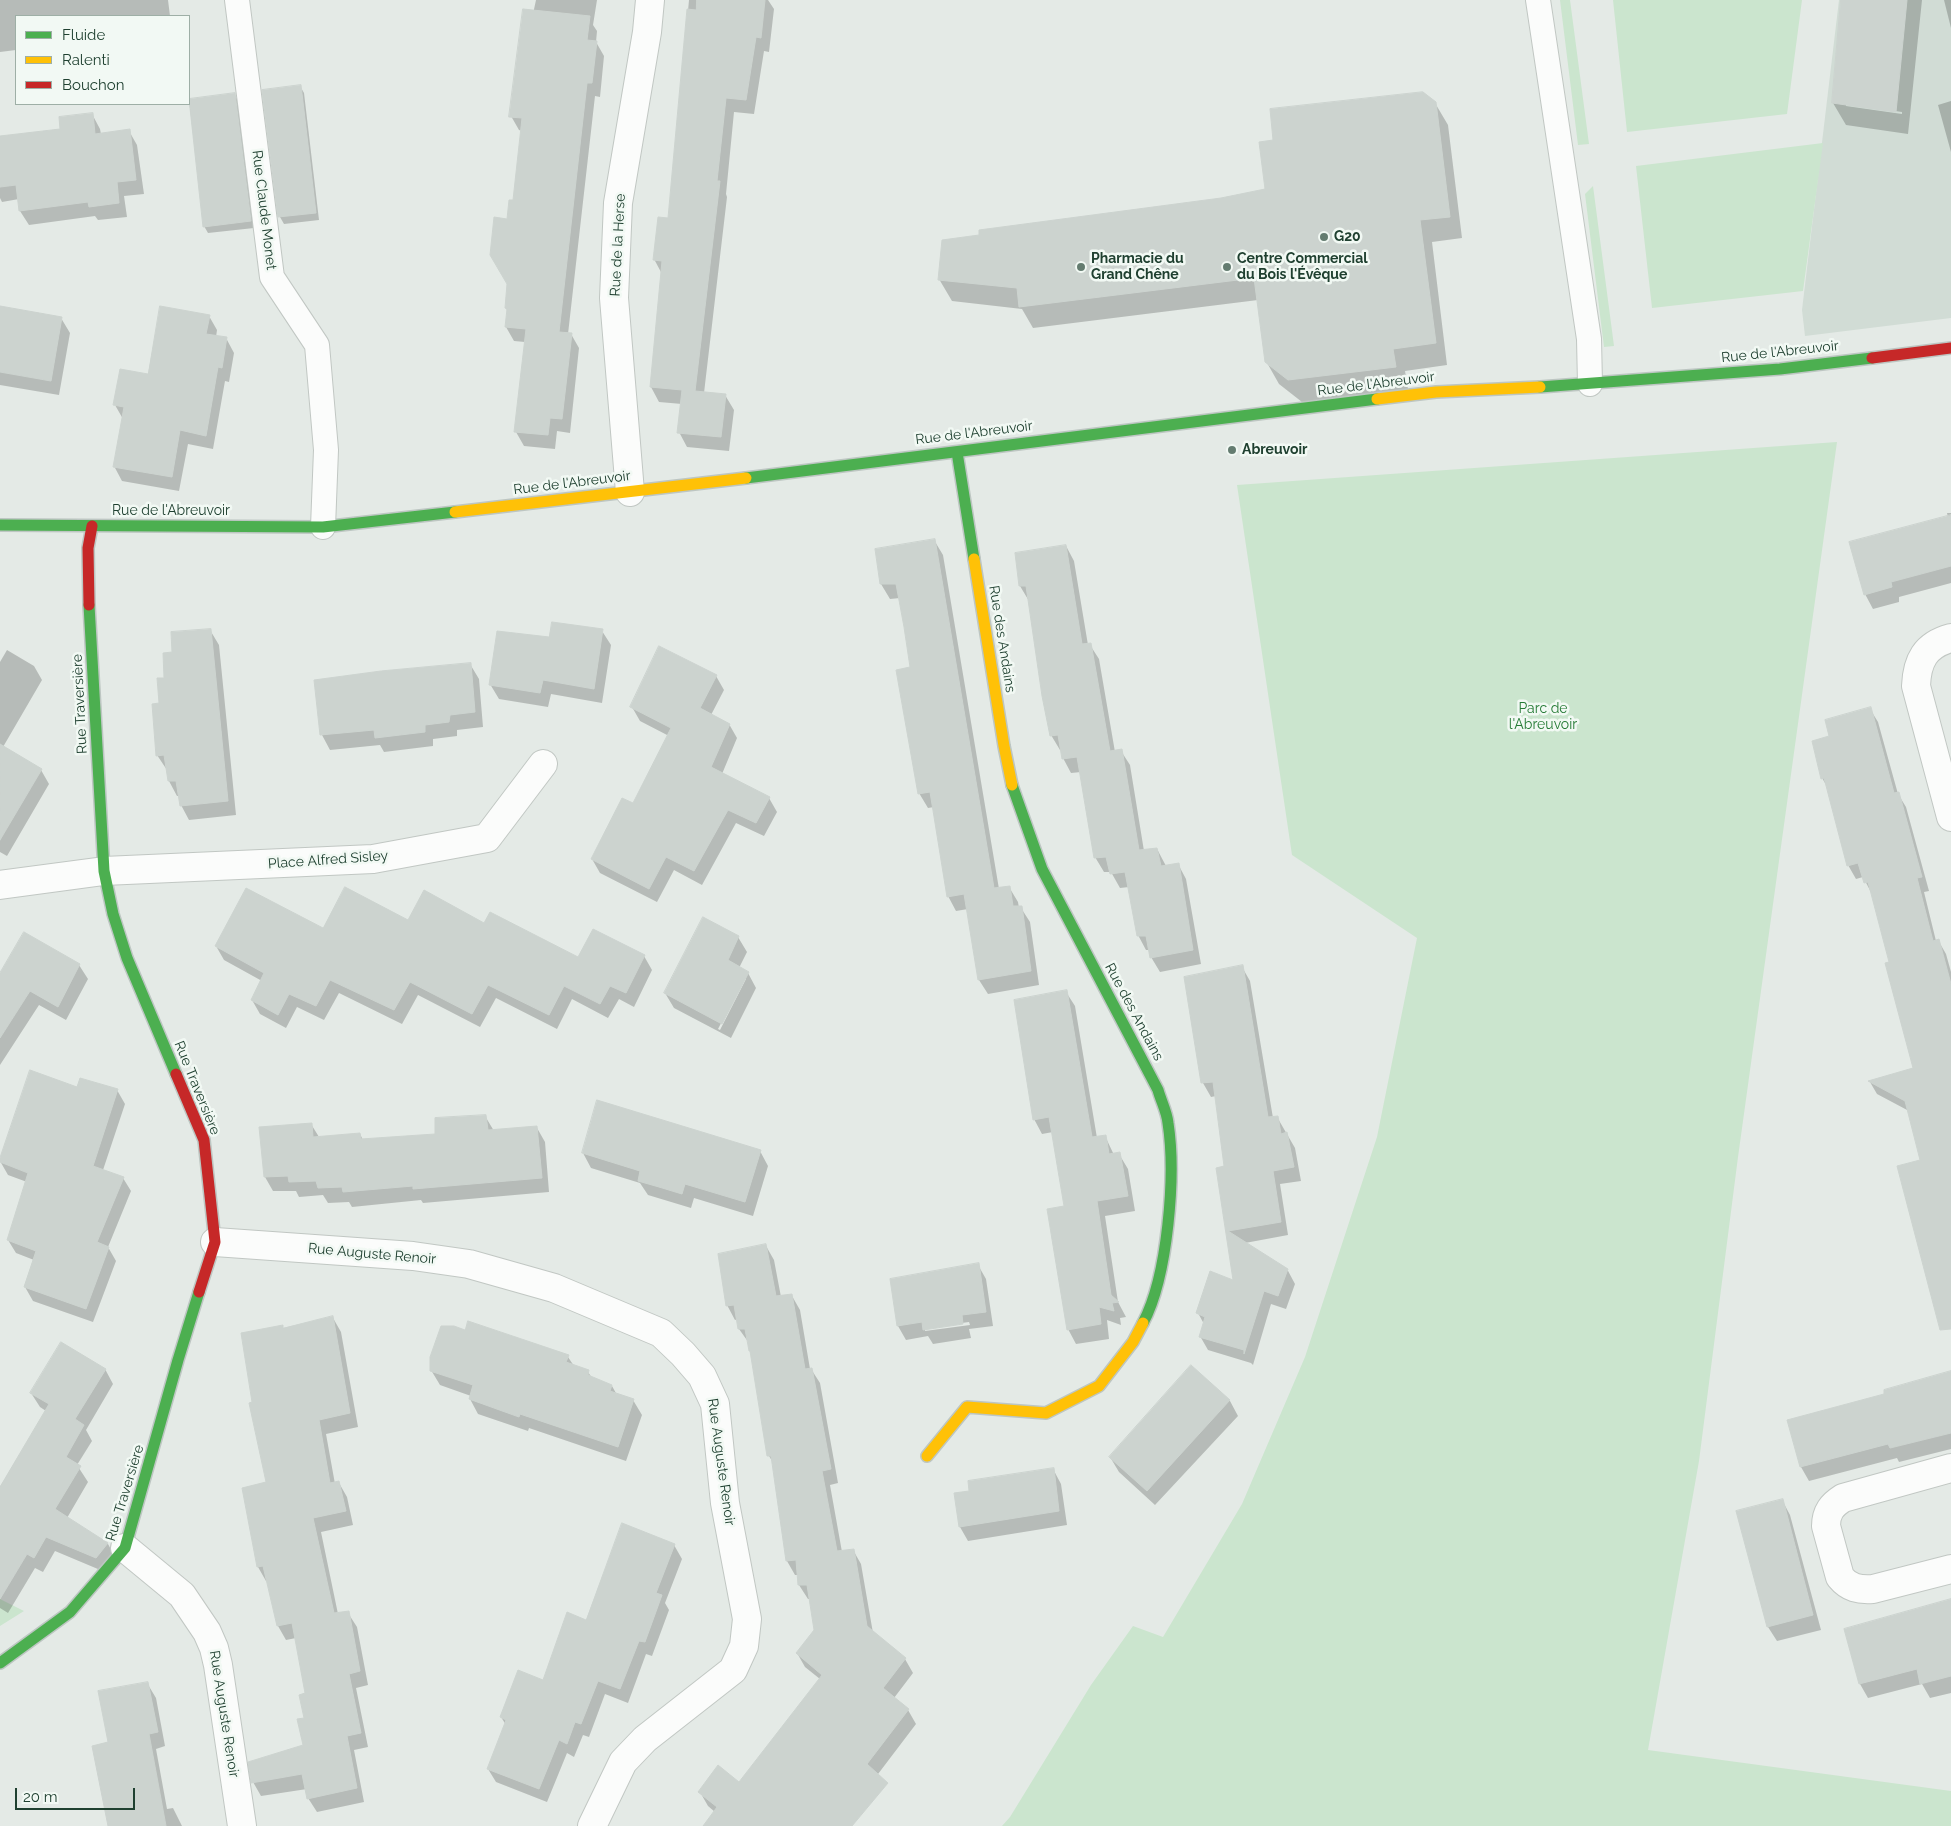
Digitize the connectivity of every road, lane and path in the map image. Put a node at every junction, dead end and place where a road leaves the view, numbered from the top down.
1 (238, 0) edge
2 (650, 0) edge
3 (1538, 0) edge
4 (1951, 348) edge
5 (1590, 384) junction
6 (957, 452) junction
7 (630, 492) junction
8 (0, 525) edge
9 (92, 526) junction
10 (323, 526) junction
11 (1951, 638) edge
12 (543, 764) dead end
13 (1951, 817) edge
14 (104, 871) junction
15 (0, 885) edge
16 (215, 1242) junction
17 (927, 1456) dead end
18 (1951, 1468) edge
19 (126, 1548) junction
20 (1951, 1569) edge
21 (0, 1663) edge
22 (242, 1826) edge
23 (592, 1826) edge

1 - 10 lane, Rue Claude Monet
2 - 7 street, Rue de la Herse
3 - 5 lane
4 - 5 street, Rue de l'Abreuvoir
5 - 6 street, Rue de l'Abreuvoir
6 - 7 street, Rue de l'Abreuvoir
6 - 17 street, Rue des Andains
7 - 10 street, Rue de l'Abreuvoir
8 - 9 street, Rue de l'Abreuvoir
9 - 10 street, Rue de l'Abreuvoir
9 - 14 street, Rue Traversière
11 - 13 street
12 - 14 street, Place Alfred Sisley
14 - 15 street, Place Alfred Sisley
14 - 16 street, Rue Traversière
16 - 19 street, Rue Traversière
16 - 23 street, Rue Auguste Renoir
18 - 20 street
19 - 21 street, Rue Traversière
19 - 22 street, Rue Auguste Renoir

